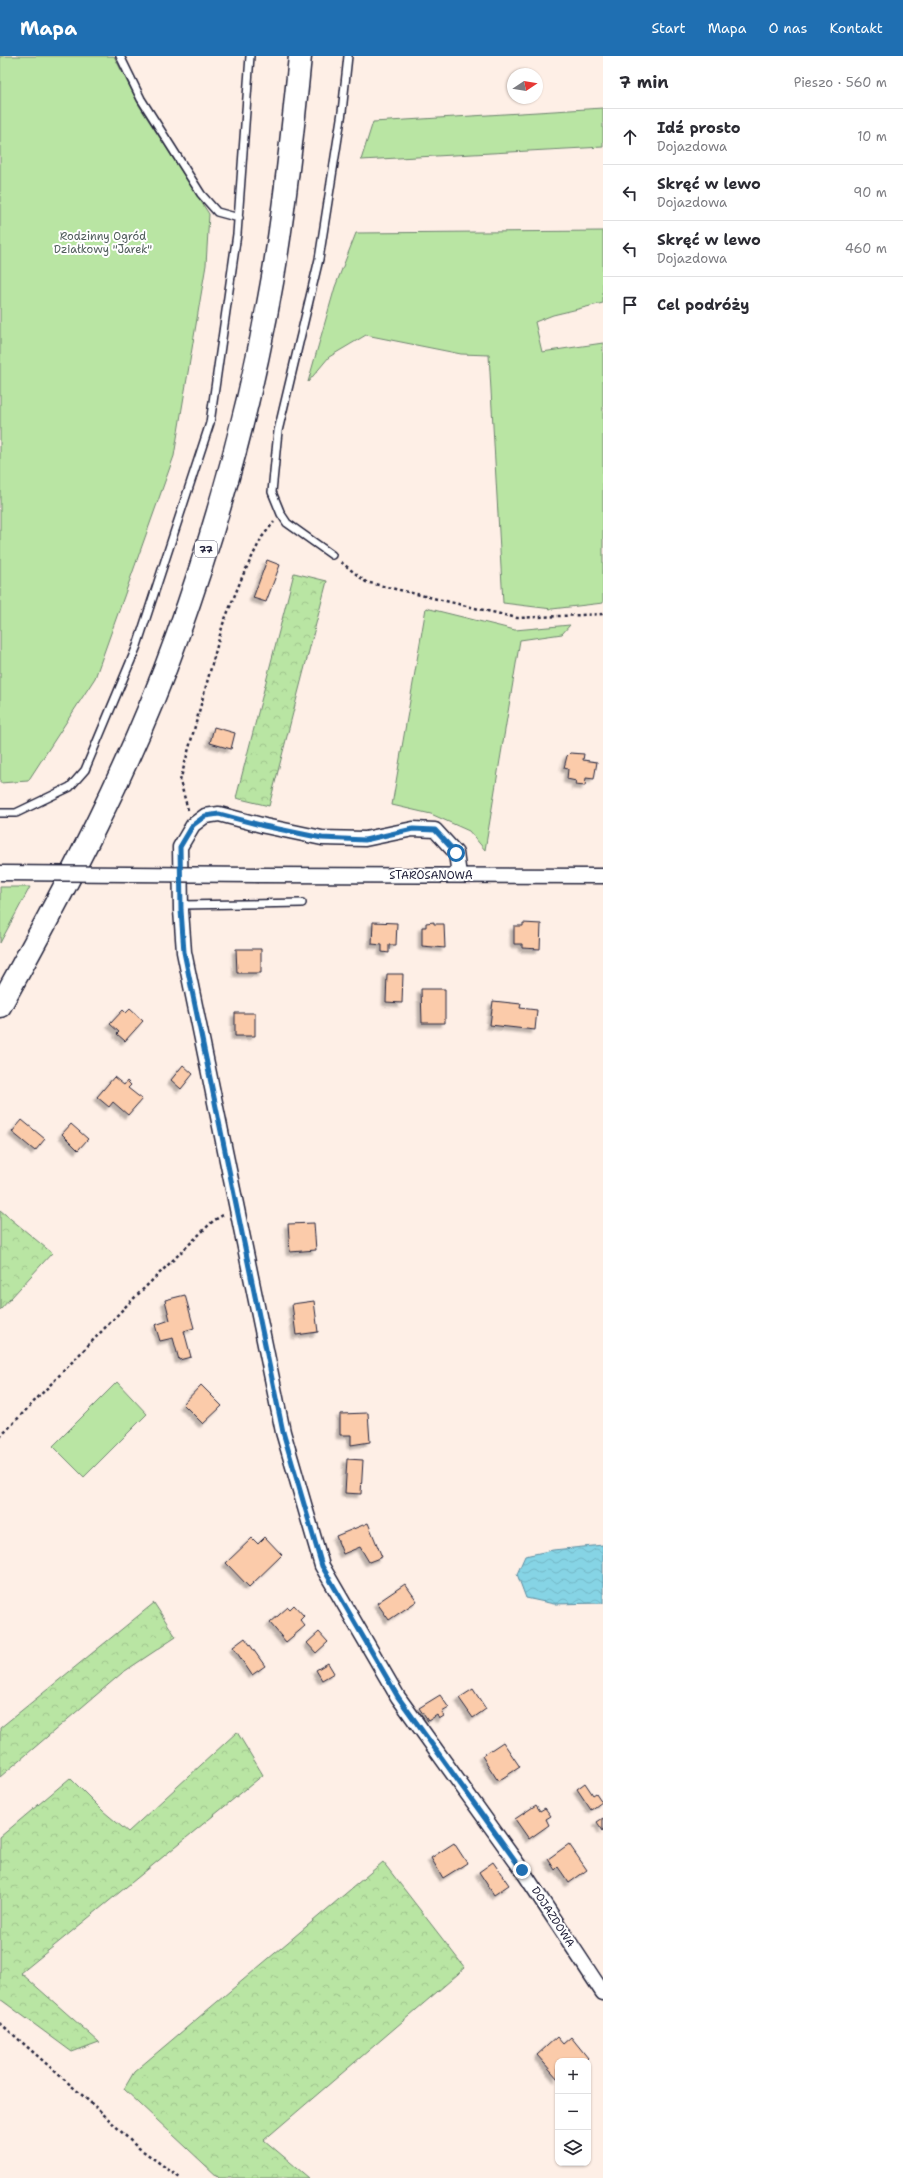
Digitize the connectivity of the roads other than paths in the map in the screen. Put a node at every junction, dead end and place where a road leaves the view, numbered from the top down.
1 (120, 56) edge
2 (250, 56) edge
3 (300, 56) edge
4 (348, 56) edge
5 (239, 218) junction
6 (332, 555) road end
7 (0, 813) edge
8 (0, 873) edge
9 (459, 875) junction
10 (603, 876) edge
11 (302, 902) dead end
12 (181, 905) junction
13 (0, 1006) edge
14 (603, 1993) edge

1 - 5 lane
2 - 5 lane
3 - 13 main road, 77
4 - 6 lane
5 - 7 lane
8 - 9 street, STAROSANOWA, bridge
9 - 10 street, STAROSANOWA
9 - 12 street, DOJAZDOWA
11 - 12 lane
12 - 14 street, DOJAZDOWA

